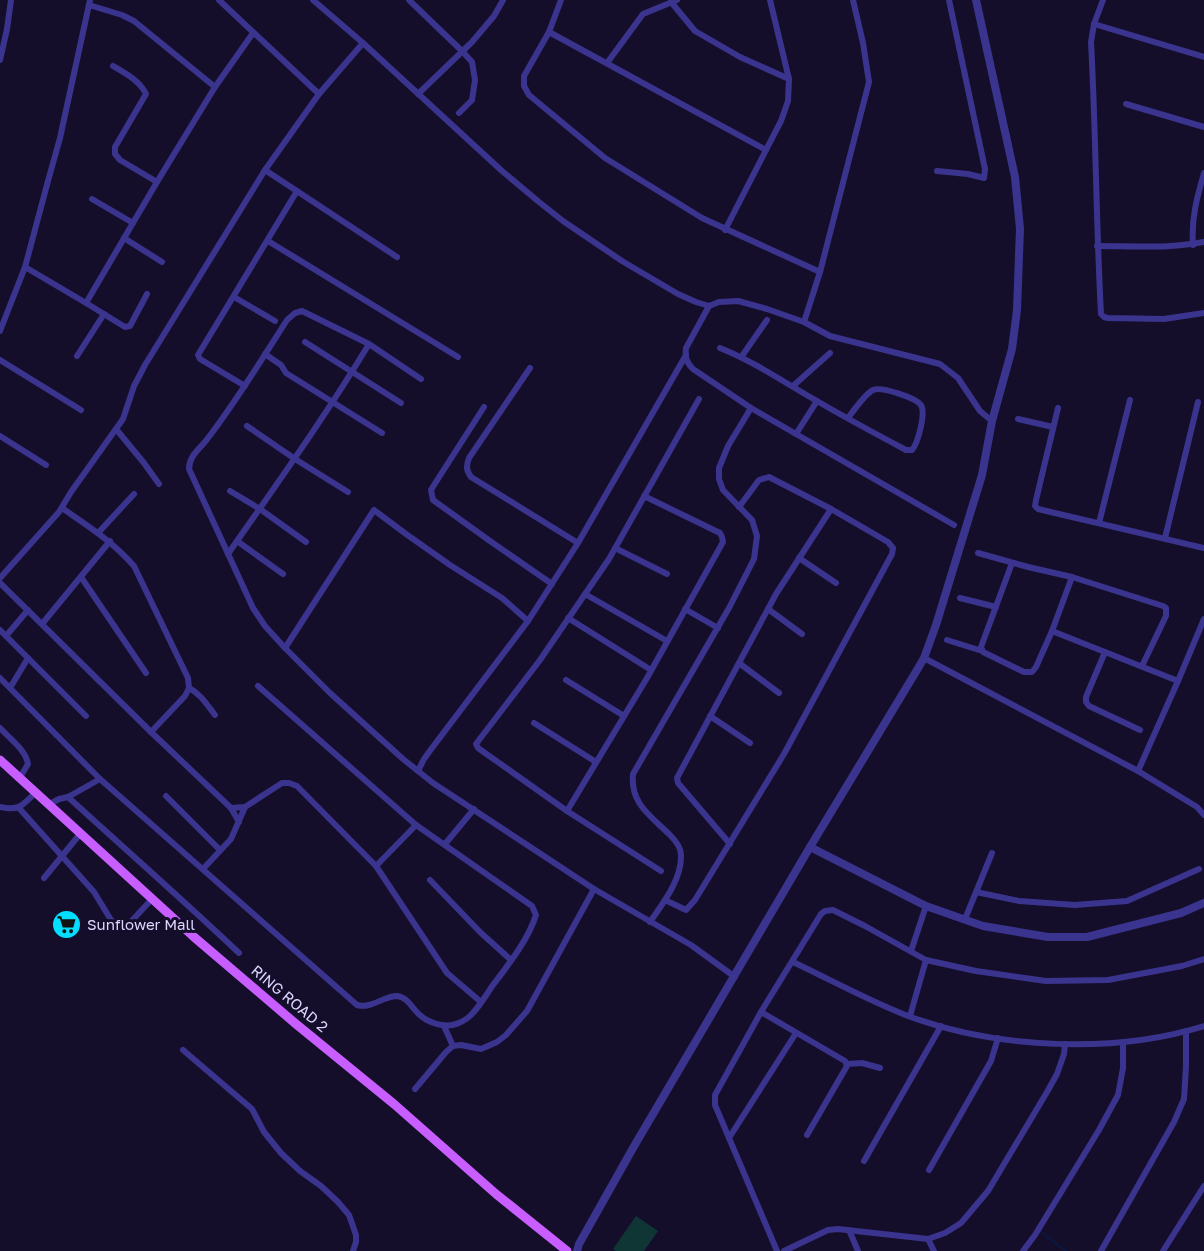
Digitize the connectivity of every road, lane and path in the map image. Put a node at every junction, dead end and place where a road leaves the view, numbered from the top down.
1 (11, 0) edge
2 (219, 0) edge
3 (313, 0) edge
4 (409, 0) edge
5 (503, 0) edge
6 (561, 0) edge
7 (770, 0) edge
8 (853, 0) edge
9 (949, 0) edge
10 (976, 0) edge
11 (1103, 0) edge
12 (674, 1) edge
13 (89, 3) edge
14 (1094, 24) junction
15 (549, 32) junction
16 (253, 33) junction
17 (363, 43) junction
18 (462, 51) junction
19 (1204, 57) edge
20 (0, 60) edge
21 (607, 63) junction
22 (113, 66) dead end
23 (789, 79) junction
24 (215, 87) junction
25 (320, 94) junction
26 (418, 94) junction
27 (1126, 104) dead end
28 (459, 113) dead end
29 (1204, 127) edge
30 (766, 150) junction
31 (265, 170) junction
32 (937, 171) dead end
33 (1204, 173) edge
34 (156, 182) junction
35 (297, 191) junction
36 (92, 199) dead end
37 (133, 223) junction
38 (725, 230) junction
39 (124, 238) junction
40 (268, 241) junction
41 (1204, 242) edge
42 (1193, 245) junction
43 (1097, 246) junction
44 (397, 257) dead end
45 (162, 262) dead end
46 (25, 267) junction
47 (820, 273) junction
48 (147, 294) dead end
49 (234, 297) junction
50 (86, 303) junction
51 (710, 306) junction
52 (1204, 313) edge
53 (104, 314) junction
54 (766, 320) dead end
55 (275, 321) dead end
56 (804, 322) junction
57 (0, 331) edge
58 (305, 342) dead end
59 (369, 344) junction
60 (720, 348) dead end
61 (830, 353) dead end
62 (265, 354) junction
63 (686, 355) junction
64 (78, 356) dead end
65 (742, 356) junction
66 (458, 357) dead end
67 (0, 360) edge
68 (530, 368) dead end
69 (352, 372) junction
70 (421, 379) dead end
71 (245, 386) junction
72 (793, 386) junction
73 (699, 399) dead end
74 (1130, 400) dead end
75 (817, 401) junction
76 (1198, 402) dead end
77 (332, 403) junction
78 (401, 403) dead end
79 (484, 407) dead end
80 (751, 408) junction
81 (1058, 408) dead end
82 (81, 410) dead end
83 (848, 418) junction
84 (1018, 419) dead end
85 (992, 421) junction
86 (247, 426) dead end
87 (1053, 427) junction
88 (116, 429) junction
89 (382, 433) dead end
90 (796, 434) junction
91 (0, 436) edge
92 (295, 459) junction
93 (46, 465) dead end
94 (159, 484) dead end
95 (230, 491) dead end
96 (348, 492) dead end
97 (134, 494) dead end
98 (644, 496) junction
99 (739, 507) junction
100 (62, 508) junction
101 (260, 509) junction
102 (831, 509) junction
103 (1099, 523) junction
104 (954, 525) dead end
105 (98, 533) junction
106 (1165, 538) junction
107 (237, 541) junction
108 (110, 542) junction
109 (306, 542) dead end
110 (578, 543) junction
111 (615, 548) junction
112 (1204, 548) edge
113 (978, 553) dead end
114 (228, 554) junction
115 (800, 558) junction
116 (1012, 562) junction
117 (283, 574) dead end
118 (667, 574) dead end
119 (81, 577) junction
120 (0, 578) edge
121 (1072, 578) junction
122 (0, 583) edge
123 (836, 583) dead end
124 (552, 584) junction
125 (585, 594) junction
126 (960, 598) dead end
127 (996, 607) junction
128 (685, 609) junction
129 (768, 609) junction
130 (28, 610) junction
131 (568, 618) junction
132 (1204, 619) edge
133 (528, 621) junction
134 (42, 624) junction
135 (718, 628) junction
136 (0, 630) edge
137 (1052, 631) junction
138 (802, 634) dead end
139 (6, 636) junction
140 (947, 640) dead end
141 (667, 641) junction
142 (285, 648) junction
143 (982, 650) junction
144 (1105, 652) junction
145 (28, 658) junction
146 (924, 658) junction
147 (739, 663) junction
148 (1142, 666) junction
149 (651, 670) junction
150 (146, 673) dead end
151 (0, 678) edge
152 (566, 680) dead end
153 (1178, 681) junction
154 (258, 686) dead end
155 (10, 688) junction
156 (189, 688) junction
157 (779, 693) dead end
158 (215, 715) dead end
159 (86, 716) dead end
160 (624, 716) junction
161 (710, 716) junction
162 (534, 723) dead end
163 (0, 728) edge
164 (1140, 730) dead end
165 (151, 732) junction
166 (750, 743) dead end
167 (0, 760) edge
168 (596, 762) junction
169 (418, 771) junction
170 (1138, 771) junction
171 (19, 778) junction
172 (100, 779) junction
173 (35, 793) junction
174 (166, 796) dead end
175 (68, 797) junction
176 (48, 805) junction
177 (0, 807) edge
178 (245, 807) junction
179 (19, 808) junction
180 (231, 808) junction
181 (474, 809) junction
182 (567, 811) junction
183 (1204, 815) edge
184 (239, 822) junction
185 (416, 825) junction
186 (80, 834) junction
187 (444, 844) junction
188 (730, 844) junction
189 (810, 847) junction
190 (220, 850) junction
191 (992, 853) dead end
192 (62, 856) junction
193 (376, 866) junction
194 (202, 869) junction
195 (1199, 869) dead end
196 (661, 871) dead end
197 (44, 878) dead end
198 (430, 880) dead end
199 (594, 889) junction
200 (976, 892) junction
201 (152, 899) junction
202 (665, 900) junction
203 (1204, 903) edge
204 (926, 906) junction
205 (965, 919) junction
206 (650, 922) junction
207 (911, 951) junction
208 (239, 953) dead end
209 (1204, 958) edge
210 (511, 960) junction
211 (926, 960) junction
212 (793, 962) junction
213 (735, 977) junction
214 (481, 1002) junction
215 (761, 1012) junction
216 (910, 1016) junction
217 (444, 1026) junction
218 (940, 1026) junction
219 (1204, 1026) edge
220 (1186, 1031) junction
221 (796, 1033) junction
222 (998, 1038) junction
223 (1123, 1042) junction
224 (1065, 1044) junction
225 (453, 1046) junction
226 (183, 1050) dead end
227 (847, 1064) junction
228 (880, 1068) dead end
229 (415, 1089) dead end
230 (807, 1135) dead end
231 (729, 1138) junction
232 (864, 1161) dead end
233 (929, 1170) dead end
234 (1204, 1186) edge
235 (849, 1230) junction
236 (928, 1239) junction
237 (1104, 1250) edge
238 (353, 1251) edge
239 (567, 1251) edge
240 (577, 1251) edge
241 (777, 1251) edge
242 (784, 1251) edge
243 (858, 1251) edge
244 (934, 1251) edge
245 (1023, 1251) edge
246 (1163, 1251) edge

1 - 20 street
2 - 16 street
3 - 17 street
4 - 18 street
5 - 18 street
6 - 15 street
7 - 23 street
8 - 47 street
9 - 32 street
10 - 85 street
11 - 14 street
12 - 21 street
12 - 23 street
13 - 24 street
13 - 46 street
14 - 19 street
14 - 43 street
15 - 21 street
15 - 38 street
16 - 24 street
16 - 25 street
17 - 25 street
17 - 26 street
18 - 26 street
18 - 28 street
21 - 30 street
22 - 34 street
23 - 30 street
24 - 34 street
25 - 31 street
26 - 51 street
27 - 29 street
30 - 38 street
31 - 35 street
31 - 88 street
33 - 42 street
34 - 37 street
35 - 40 street
35 - 44 street
36 - 37 street
37 - 39 street
38 - 47 street
39 - 45 street
39 - 50 street
40 - 49 street
40 - 66 street
41 - 42 street
42 - 43 street
43 - 52 street
46 - 50 street
46 - 57 street
47 - 56 street
48 - 53 street
49 - 55 street
49 - 71 street
50 - 53 street
51 - 56 street
51 - 63 street
53 - 64 street
54 - 65 street
56 - 85 street
58 - 69 street
59 - 62 street
59 - 69 street
59 - 70 street
60 - 65 street
61 - 72 street
62 - 71 street
62 - 77 street
63 - 80 street
63 - 110 street
65 - 72 street
67 - 82 street
68 - 110 street
69 - 77 street
69 - 78 street
71 - 114 street
72 - 75 street
73 - 98 street
74 - 103 street
75 - 83 street
75 - 90 street
76 - 106 street
77 - 89 street
77 - 92 street
79 - 124 street
80 - 90 street
80 - 99 street
81 - 87 street
83 - 83 street
84 - 87 street
85 - 146 street
86 - 92 street
87 - 103 street
88 - 94 street
88 - 100 street
90 - 104 street
91 - 93 street
92 - 96 street
92 - 101 street
95 - 101 street
97 - 105 street
98 - 111 street
98 - 128 street
99 - 102 street
99 - 135 street
100 - 105 street
100 - 120 street
101 - 107 street
101 - 109 street
102 - 115 street
102 - 188 street
103 - 106 street
105 - 108 street
106 - 112 street
107 - 114 street
107 - 117 street
108 - 119 street
108 - 156 street
110 - 124 street
111 - 118 street
111 - 125 street
113 - 116 street
114 - 142 street
115 - 123 street
115 - 129 street
116 - 121 street
116 - 127 street
119 - 134 street
119 - 150 street
121 - 137 street
121 - 148 street
122 - 130 street
124 - 133 street
125 - 131 street
125 - 141 street
126 - 127 street
127 - 143 street
128 - 135 street
128 - 141 street
129 - 138 street
129 - 147 street
130 - 134 street
130 - 139 street
131 - 149 street
131 - 182 street
132 - 153 street
133 - 142 street
133 - 169 street
134 - 165 street
135 - 202 street
136 - 139 street
137 - 143 street
137 - 144 street
139 - 145 street
140 - 143 street
141 - 149 street
142 - 169 street
144 - 148 street
144 - 164 street
145 - 155 street
145 - 159 street
146 - 170 street
146 - 189 street
147 - 157 street
147 - 161 street
148 - 153 street
149 - 160 street
151 - 155 street
152 - 160 street
153 - 170 street
154 - 185 street
155 - 172 street
156 - 158 street
156 - 165 street
160 - 168 street
161 - 166 street
161 - 188 street
162 - 168 street
163 - 171 street
165 - 180 street
167 - 171 main road, RING ROAD 2
168 - 182 street
169 - 181 street
170 - 183 street
171 - 173 main road, RING ROAD 2
172 - 175 street
172 - 194 street
173 - 176 main road, RING ROAD 2
173 - 179 street
174 - 190 street
175 - 176 street
175 - 208 street
176 - 186 main road, RING ROAD 2
177 - 179 street
178 - 180 street
178 - 184 street
178 - 193 street
179 - 192 street
180 - 184 street
181 - 187 street
181 - 199 street
182 - 196 street
184 - 190 street
185 - 187 street
185 - 193 street
186 - 192 street
186 - 201 main road, RING ROAD 2
187 - 210 street
188 - 202 street
189 - 204 street
189 - 213 street
190 - 194 street
191 - 200 street
192 - 197 street
192 - 201 street
193 - 214 street
194 - 217 street
195 - 200 street
198 - 210 street
199 - 206 street
199 - 225 street
200 - 205 street
201 - 239 main road, RING ROAD 2
202 - 206 street
203 - 205 street
204 - 205 street
204 - 207 street
206 - 213 street
207 - 211 street
207 - 212 street
209 - 211 street
210 - 214 street
211 - 216 street
212 - 215 street
212 - 216 street
213 - 240 street
214 - 217 street
215 - 221 street
215 - 231 street
216 - 218 street
217 - 225 street
218 - 222 street
218 - 232 street
219 - 220 street
220 - 223 street
220 - 237 street
221 - 227 street
221 - 231 street
222 - 224 street
222 - 233 street
223 - 224 street
223 - 245 street
224 - 236 street
225 - 229 street
226 - 238 street
227 - 228 street
227 - 230 street
231 - 241 street
234 - 246 street
235 - 236 street
235 - 242 street
235 - 243 street
236 - 244 street

